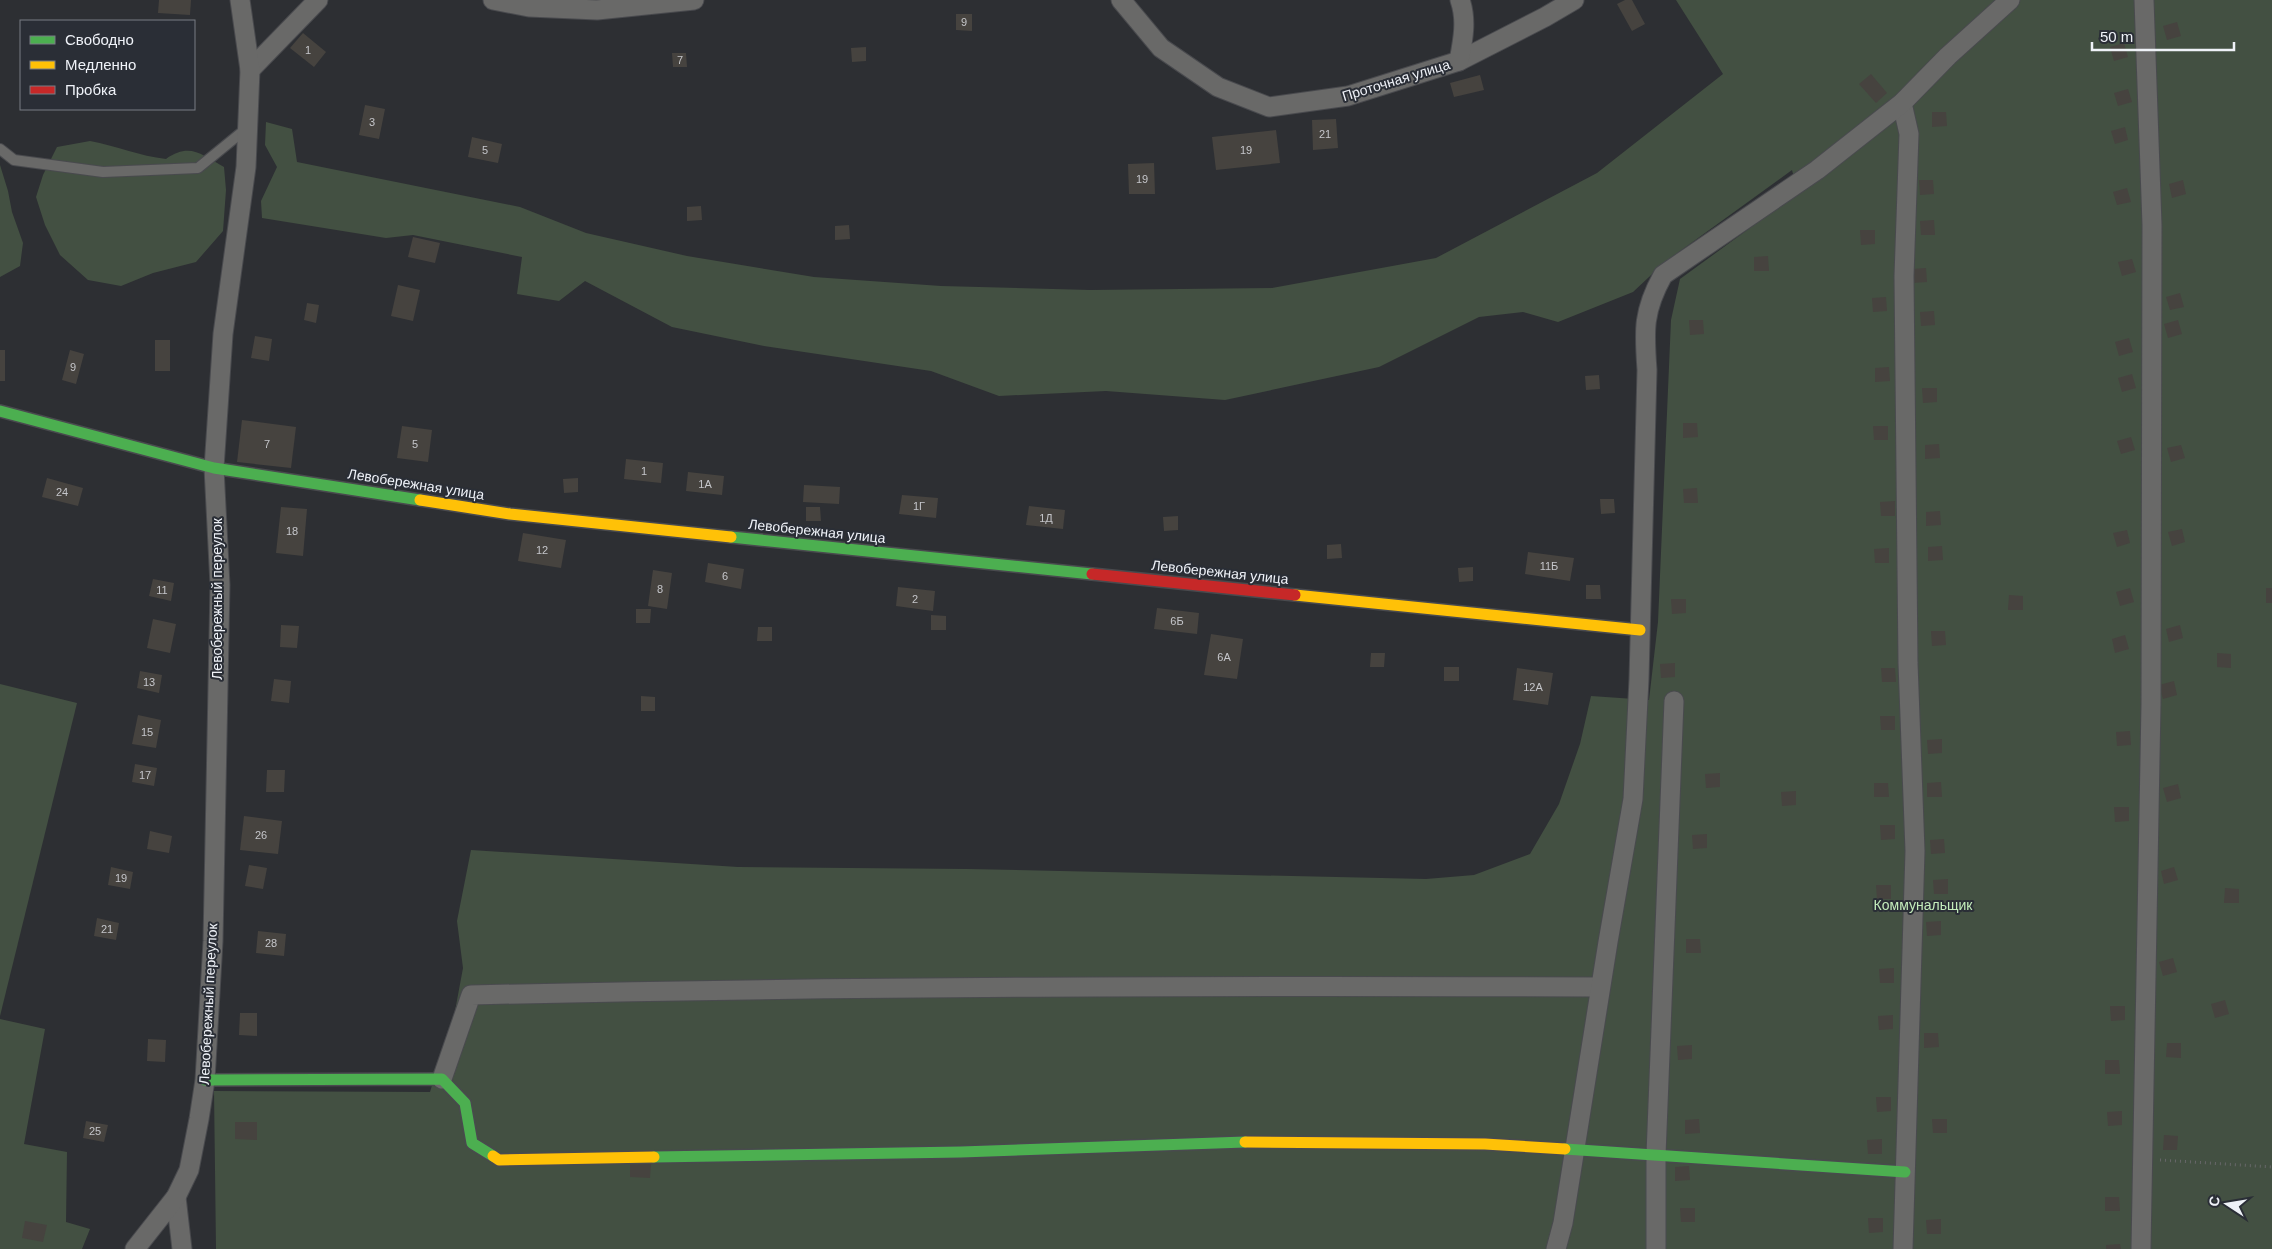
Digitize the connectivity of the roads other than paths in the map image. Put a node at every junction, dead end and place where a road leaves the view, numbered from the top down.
1 (240, 0) edge
2 (318, 0) edge
3 (493, 0) edge
4 (694, 0) edge
5 (1121, 0) edge
6 (1460, 0) edge
7 (1574, 0) edge
8 (2010, 0) edge
9 (2144, 0) edge
10 (1459, 61) junction
11 (250, 70) junction
12 (1902, 103) junction
13 (248, 127) junction
14 (0, 149) edge
15 (0, 411) edge
16 (214, 468) junction
17 (1640, 630) junction
18 (1674, 701) dead end
19 (1600, 987) junction
20 (442, 1078) junction
21 (204, 1080) junction
22 (1574, 1150) junction
23 (1656, 1155) junction
24 (1905, 1172) junction
25 (176, 1197) junction
26 (135, 1249) edge
27 (182, 1249) edge
28 (1556, 1249) edge
29 (1656, 1249) edge
30 (1903, 1249) edge
31 (2142, 1249) edge

1 - 11 street, Левобережный переулок
2 - 11 street
3 - 4 street
5 - 10 street, Проточная улица
6 - 10 street
7 - 10 street, Проточная улица
8 - 12 street
9 - 31 street
11 - 13 street, Левобережный переулок
12 - 17 street
12 - 24 street
13 - 14 lane
13 - 16 street, Левобережный переулок
15 - 16 street, Левобережная улица
16 - 17 street, Левобережная улица
16 - 21 street, Левобережный переулок
17 - 19 street
18 - 23 street
19 - 20 street
19 - 22 street
20 - 21 street
20 - 22 street
21 - 25 street, Левобережный переулок
22 - 23 street
22 - 28 street
23 - 24 street
23 - 29 street
24 - 30 street
25 - 26 street, Левобережный переулок
25 - 27 street

